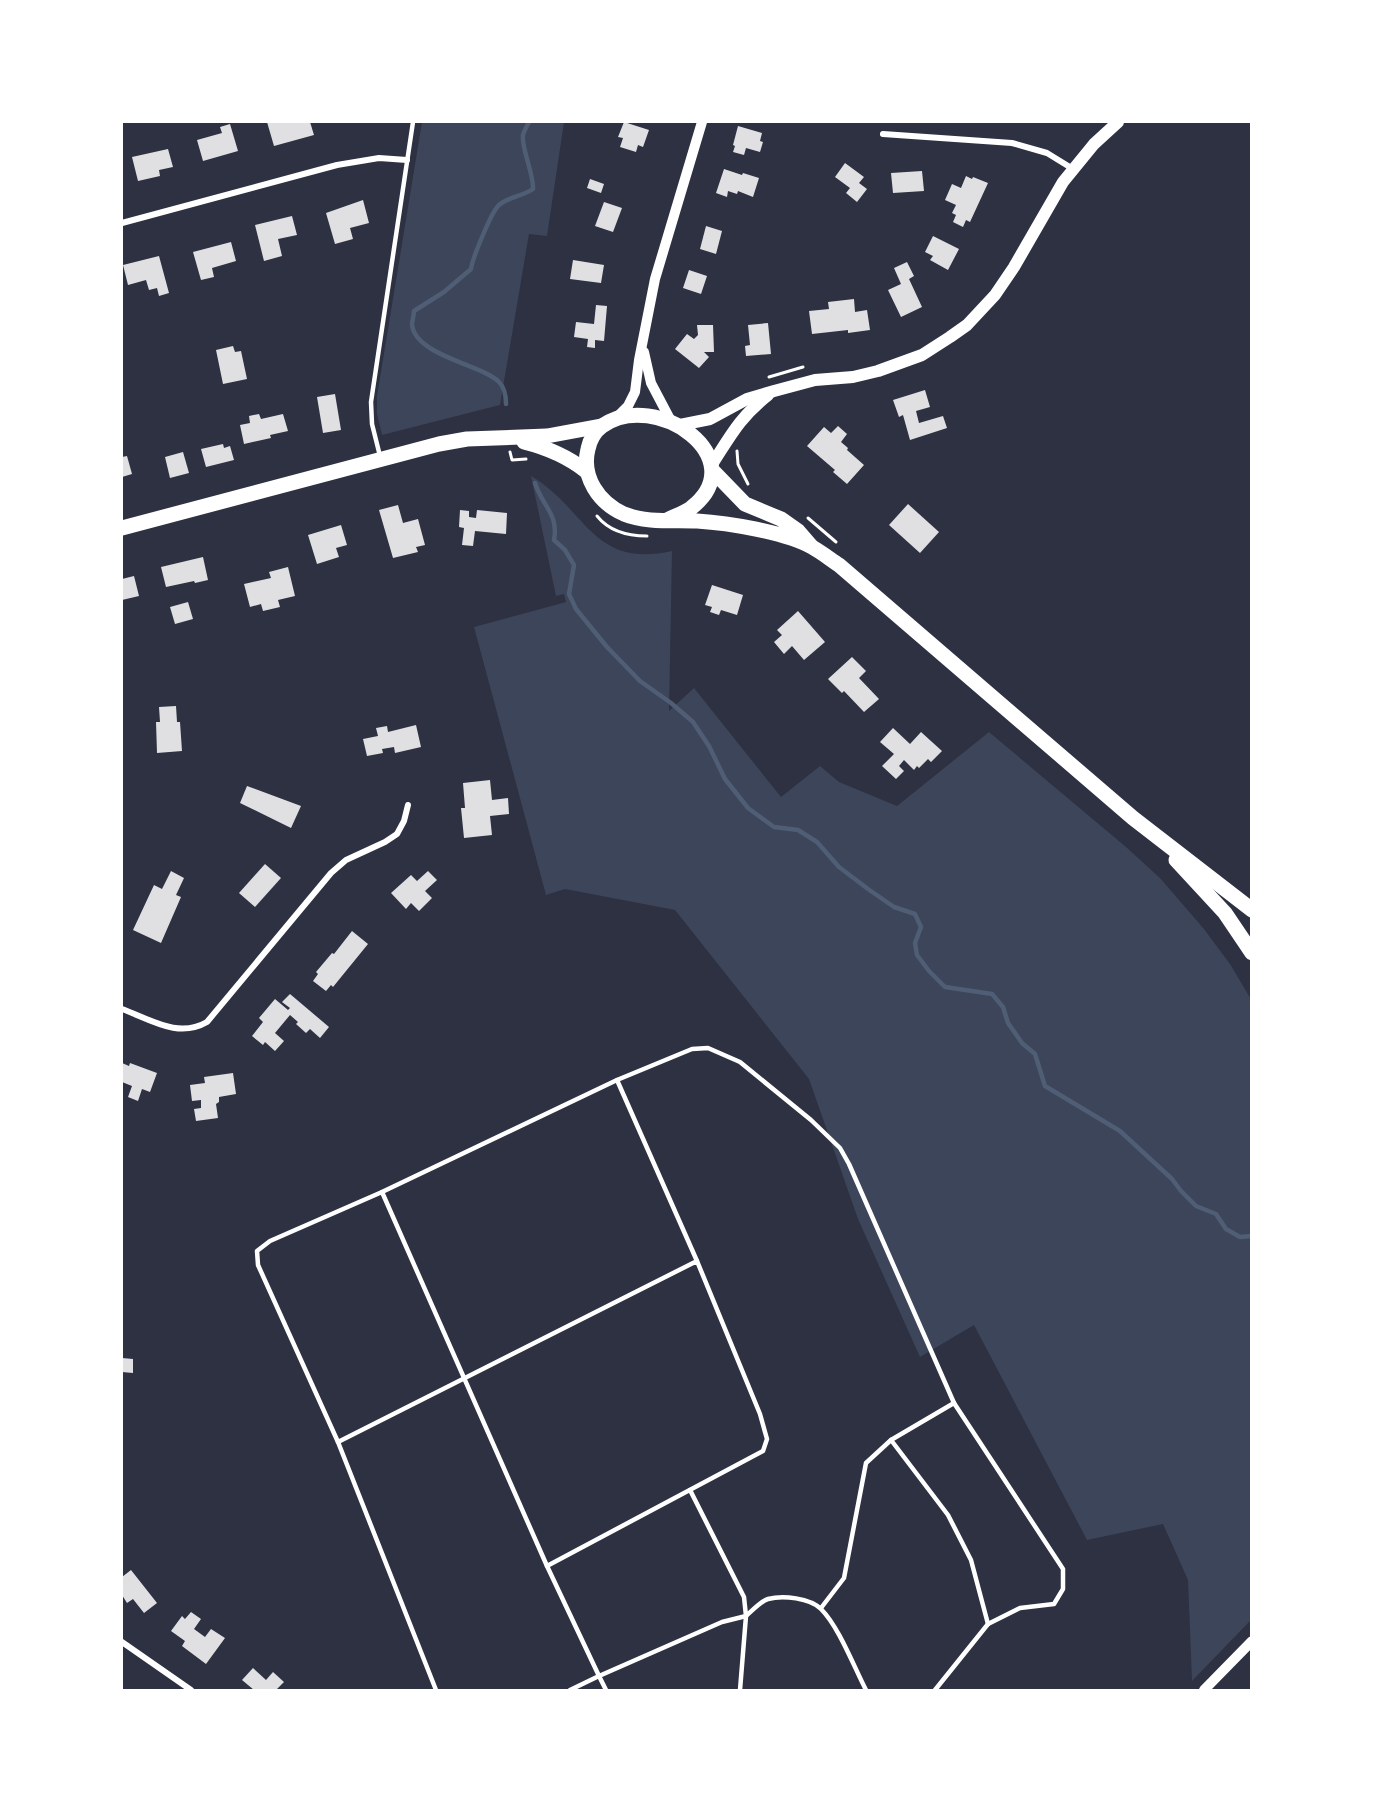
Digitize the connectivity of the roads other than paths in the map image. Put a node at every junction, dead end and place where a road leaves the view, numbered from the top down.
1 (413, 122) edge
2 (702, 122) edge
3 (1118, 122) edge
4 (883, 134) dead end
5 (407, 160) junction
6 (1073, 169) junction
7 (122, 223) edge
8 (643, 342) junction
9 (774, 391) junction
10 (607, 423) junction
11 (675, 423) junction
12 (507, 439) junction
13 (380, 459) junction
14 (712, 468) junction
15 (586, 471) junction
16 (667, 520) junction
17 (122, 528) edge
18 (811, 546) junction
19 (408, 805) dead end
20 (1133, 818) junction
21 (1251, 910) edge
22 (1251, 953) edge
23 (122, 1008) edge
24 (617, 1080) junction
25 (382, 1192) junction
26 (697, 1261) junction
27 (464, 1379) junction
28 (954, 1403) junction
29 (891, 1440) junction
30 (338, 1442) junction
31 (690, 1490) junction
32 (547, 1566) junction
33 (821, 1608) junction
34 (746, 1616) junction
35 (988, 1624) junction
36 (1251, 1641) edge
37 (122, 1642) edge
38 (599, 1676) junction
39 (191, 1690) edge
40 (436, 1690) edge
41 (570, 1690) edge
42 (606, 1690) edge
43 (740, 1690) edge
44 (866, 1690) edge
45 (935, 1690) edge
46 (1204, 1690) edge

1 - 5 lane
2 - 8 street
3 - 6 main road
4 - 6 street
5 - 7 street
5 - 13 lane
6 - 9 main road
8 - 10 street
8 - 11 street
9 - 11 main road
9 - 14 main road
10 - 11 main road
10 - 12 main road
10 - 15 main road
11 - 14 main road
12 - 13 main road
12 - 15 main road
13 - 17 main road
14 - 16 main road
14 - 18 main road
15 - 16 main road
16 - 18 main road
18 - 20 main road
19 - 23 street
20 - 21 main road
20 - 22 main road
24 - 25 lane
24 - 26 lane
24 - 28 lane
25 - 27 lane
25 - 30 lane
26 - 27 lane
26 - 31 lane
27 - 30 lane
27 - 32 lane
28 - 29 lane
28 - 35 lane
29 - 33 lane
29 - 35 lane
30 - 40 lane
31 - 32 lane
31 - 34 lane
32 - 38 lane
33 - 34 lane
33 - 44 lane
34 - 38 lane
34 - 43 lane
35 - 45 lane
36 - 46 street
37 - 39 street
38 - 41 lane
38 - 42 lane

